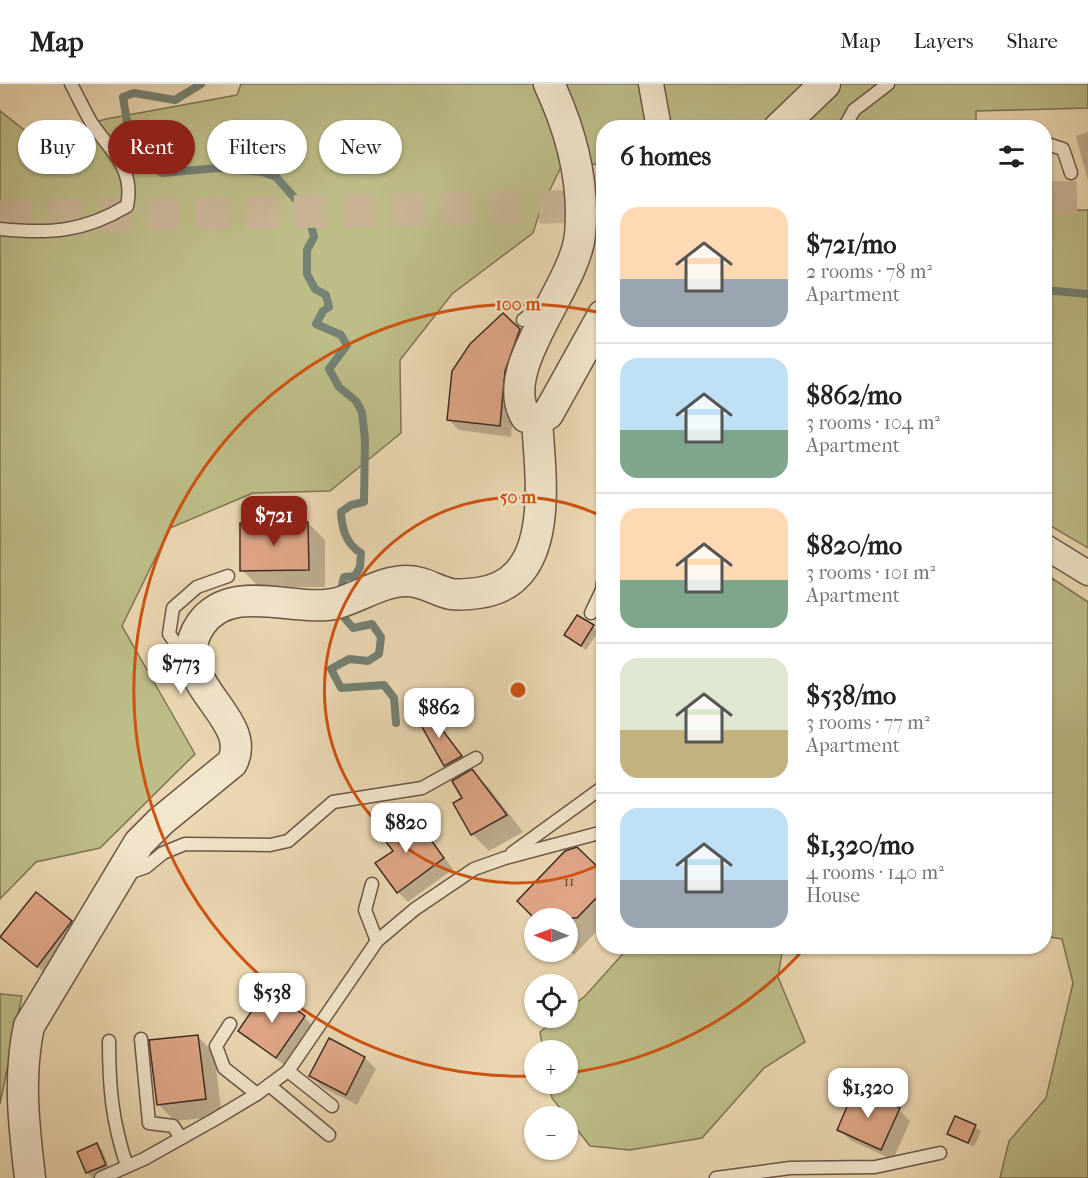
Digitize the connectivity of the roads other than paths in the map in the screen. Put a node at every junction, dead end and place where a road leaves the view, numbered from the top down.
1 (71, 84) edge
2 (549, 84) edge
3 (651, 84) edge
4 (825, 84) edge
5 (888, 84) edge
6 (657, 120) edge
7 (787, 120) edge
8 (848, 120) edge
9 (1052, 144) edge
10 (1071, 173) dead end
11 (0, 229) edge
12 (560, 292) junction
13 (523, 320) dead end
14 (596, 328) edge
15 (537, 420) junction
16 (1052, 551) edge
17 (1088, 573) edge
18 (228, 576) dead end
19 (596, 603) edge
20 (591, 613) dead end
21 (192, 665) junction
22 (476, 758) dead end
23 (596, 792) edge
24 (596, 834) edge
25 (505, 858) junction
26 (118, 875) junction
27 (372, 884) dead end
28 (377, 941) junction
29 (230, 1024) dead end
30 (141, 1039) dead end
31 (109, 1041) dead end
32 (288, 1071) junction
33 (269, 1085) junction
34 (257, 1094) junction
35 (332, 1106) dead end
36 (328, 1135) dead end
37 (181, 1138) junction
38 (940, 1153) dead end
39 (127, 1166) junction
40 (30, 1178) edge
41 (101, 1178) edge
42 (716, 1178) edge

1 - 11 lane
2 - 12 street
3 - 6 street
4 - 7 street
5 - 8 lane
9 - 10 lane
12 - 13 lane
12 - 15 street
14 - 15 street
15 - 21 street
16 - 17 street
18 - 21 lane
19 - 20 lane
21 - 26 street
22 - 26 lane
23 - 25 lane
24 - 25 lane
25 - 28 lane
26 - 40 street
27 - 28 lane
28 - 32 lane
29 - 34 lane
30 - 37 lane
31 - 39 lane
32 - 33 lane
32 - 35 lane
33 - 34 lane
33 - 36 lane
34 - 37 lane
37 - 39 lane
38 - 42 lane
39 - 41 lane

